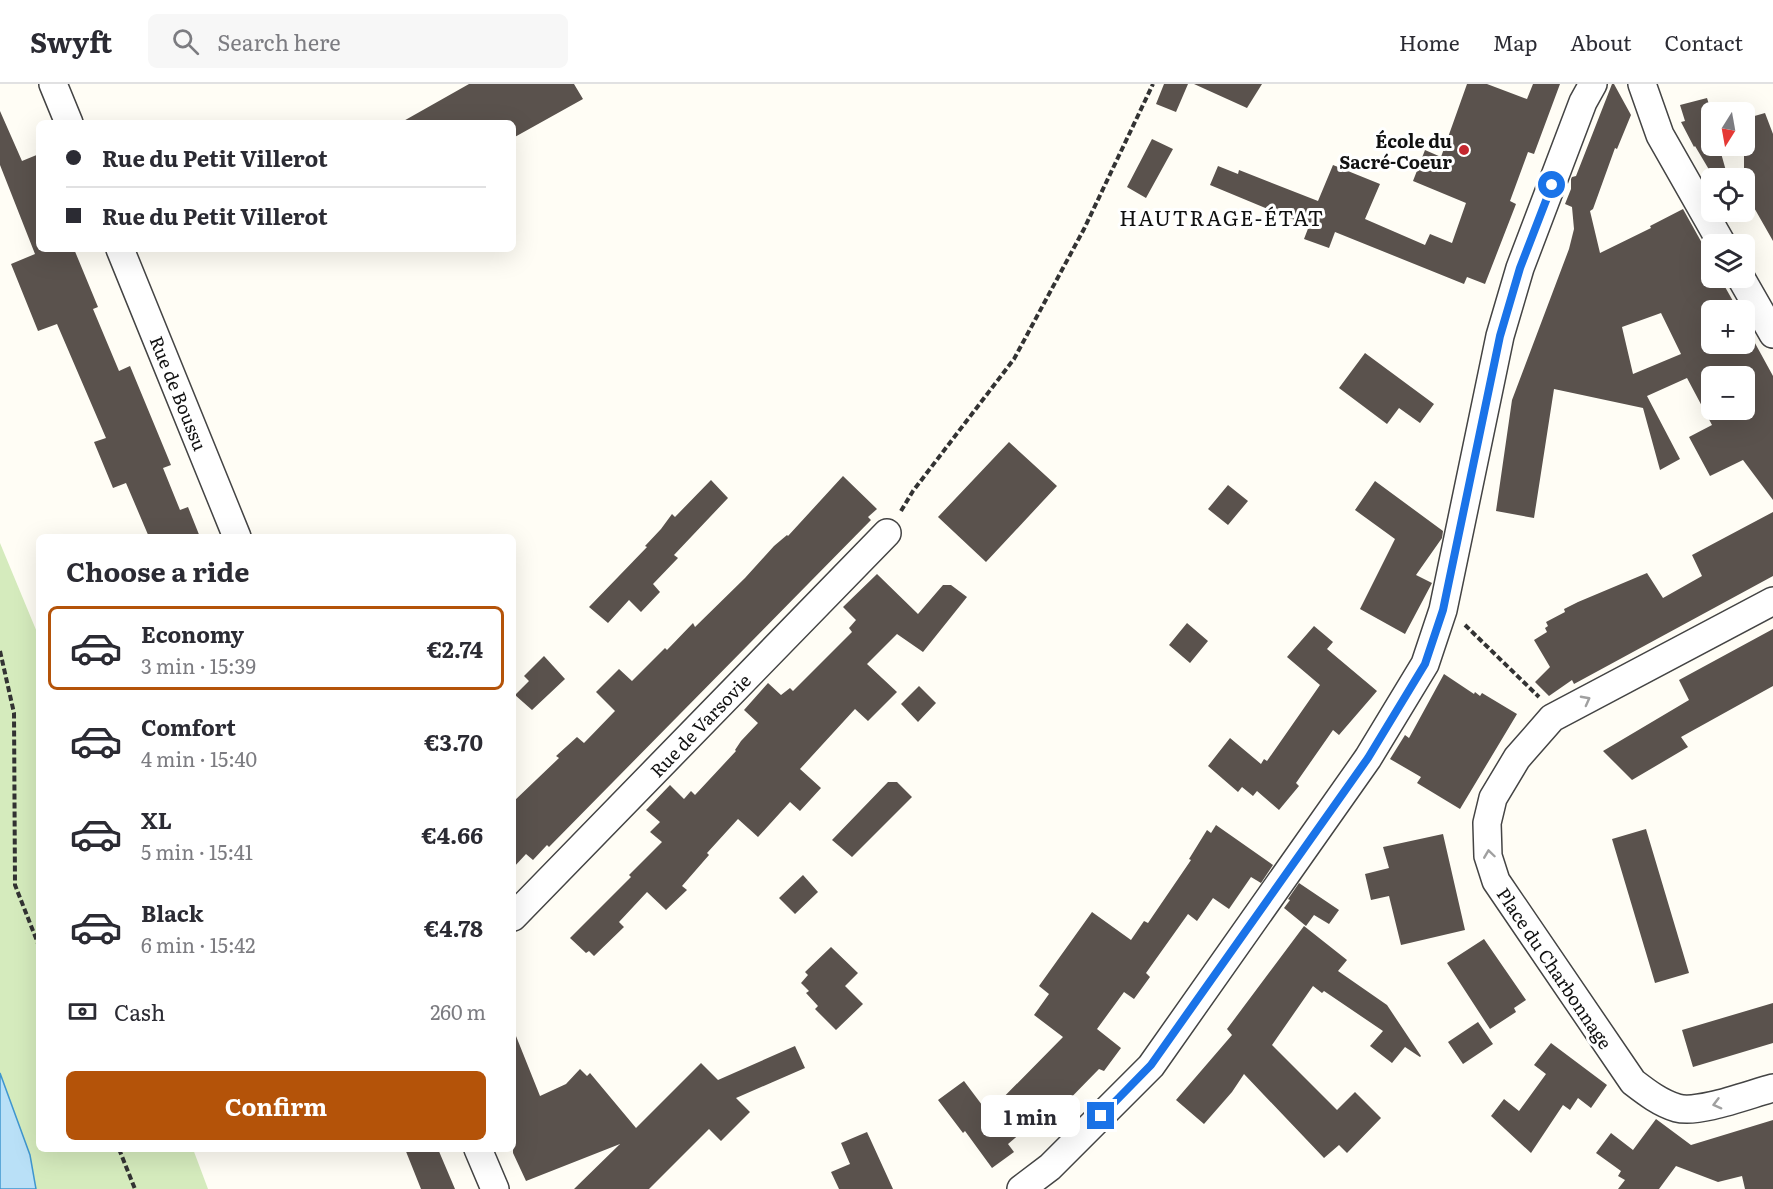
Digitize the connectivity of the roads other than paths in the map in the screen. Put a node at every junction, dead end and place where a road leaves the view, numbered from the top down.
1 (53, 84) edge
2 (1593, 84) edge
3 (1642, 84) edge
4 (68, 120) edge
5 (1716, 234) edge
6 (121, 252) edge
7 (1747, 288) edge
8 (1773, 334) edge
9 (887, 533) road end
10 (236, 534) edge
11 (1773, 601) edge
12 (516, 914) edge
13 (1773, 1088) edge
14 (479, 1152) edge
15 (495, 1189) edge
16 (1021, 1189) edge

1 - 4 street
2 - 16 street
3 - 5 street
6 - 10 street, Rue de Boussu
7 - 8 street
9 - 12 street, Rue de Varsovie
13 -> 11 street, Place du Charbonnage
14 - 15 street

